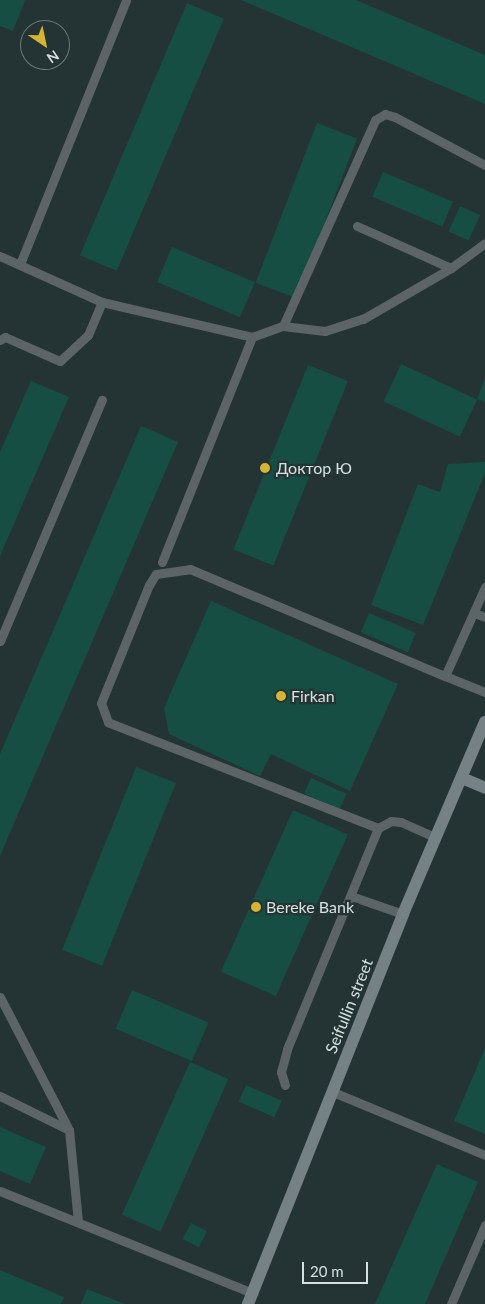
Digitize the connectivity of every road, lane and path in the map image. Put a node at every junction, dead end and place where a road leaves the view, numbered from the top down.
1 (126, 0) edge
2 (485, 165) edge
3 (356, 226) dead end
4 (485, 243) edge
5 (0, 256) edge
6 (20, 264) junction
7 (451, 268) junction
8 (102, 302) junction
9 (283, 326) junction
10 (252, 338) junction
11 (0, 340) edge
12 (102, 400) dead end
13 (162, 562) dead end
14 (485, 587) edge
15 (474, 613) junction
16 (485, 617) edge
17 (0, 641) edge
18 (445, 676) junction
19 (485, 692) edge
20 (485, 722) edge
21 (462, 778) junction
22 (485, 788) edge
23 (378, 828) junction
24 (435, 837) junction
25 (351, 896) junction
26 (403, 914) junction
27 (0, 997) edge
28 (285, 1085) dead end
29 (333, 1092) junction
30 (0, 1096) edge
31 (69, 1130) junction
32 (485, 1155) edge
33 (0, 1191) edge
34 (78, 1222) junction
35 (485, 1225) edge
36 (251, 1298) edge
37 (451, 1304) edge

1 - 6 lane
2 - 9 lane
3 - 7 lane
4 - 7 lane
5 - 6 lane
6 - 8 lane
7 - 9 lane
8 - 10 lane
8 - 11 lane
9 - 10 lane
10 - 13 lane
12 - 17 lane
14 - 15 lane
15 - 16 lane
15 - 18 lane
18 - 19 lane
18 - 23 lane
20 - 21 street, Seifullin street
21 - 22 street
21 - 24 street, Seifullin street
23 - 24 lane
23 - 25 lane
24 - 26 street, Seifullin street
25 - 26 lane
25 - 28 lane
26 - 29 street, Seifullin street
27 - 31 lane
29 - 32 lane
29 - 36 street, Seifullin street
30 - 31 lane
31 - 34 lane
33 - 34 lane
34 - 36 lane
35 - 37 lane

